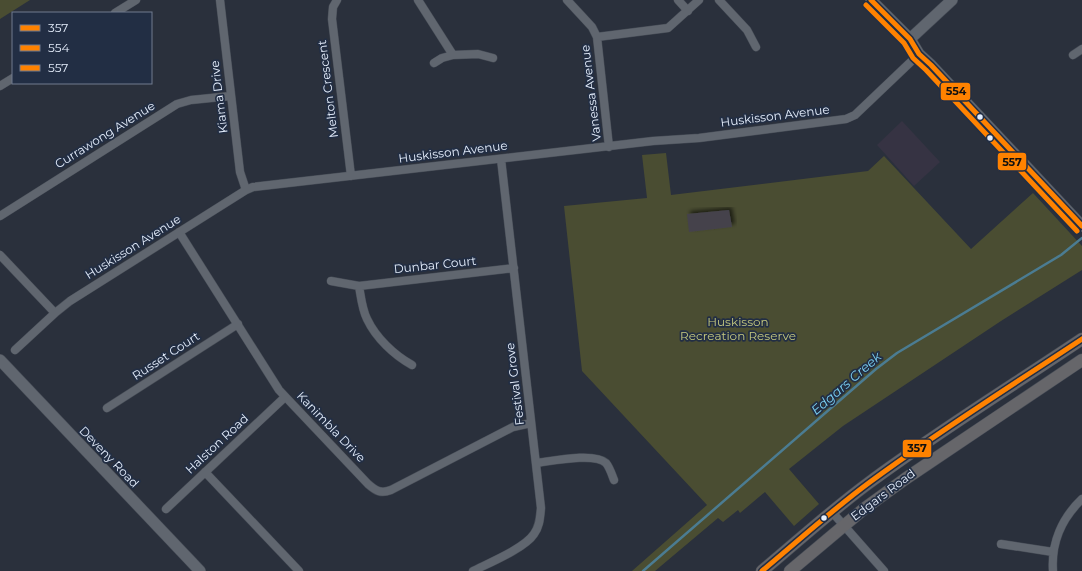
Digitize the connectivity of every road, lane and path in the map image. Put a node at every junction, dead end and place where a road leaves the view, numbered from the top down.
1 (136, 0) edge
2 (220, 0) edge
3 (337, 0) edge
4 (418, 0) edge
5 (567, 0) edge
6 (678, 0) edge
7 (699, 0) edge
8 (719, 0) edge
9 (871, 0) edge
10 (952, 0) edge
11 (688, 11) junction
12 (117, 12) edge
13 (596, 37) junction
14 (910, 39) junction
15 (756, 47) dead end
16 (1082, 49) edge
17 (919, 54) junction
18 (453, 55) junction
19 (1073, 55) dead end
20 (493, 58) dead end
21 (434, 63) dead end
22 (12, 79) edge
23 (0, 86) edge
24 (231, 96) junction
25 (609, 147) junction
26 (501, 159) junction
27 (350, 176) junction
28 (246, 190) junction
29 (0, 216) edge
30 (1080, 224) edge
31 (179, 232) junction
32 (0, 255) edge
33 (514, 268) junction
34 (331, 281) dead end
35 (359, 286) junction
36 (55, 313) junction
37 (238, 324) junction
38 (1082, 338) edge
39 (15, 350) dead end
40 (0, 360) edge
41 (1082, 360) edge
42 (412, 365) dead end
43 (285, 397) junction
44 (107, 408) dead end
45 (531, 423) junction
46 (536, 463) junction
47 (205, 472) junction
48 (614, 480) dead end
49 (1082, 499) edge
50 (166, 510) dead end
51 (832, 512) junction
52 (844, 525) junction
53 (1001, 544) dead end
54 (1053, 552) junction
55 (200, 571) edge
56 (299, 571) edge
57 (474, 571) edge
58 (762, 571) edge
59 (790, 571) edge
60 (884, 571) edge
61 (1053, 571) edge

1 - 12 street
2 - 24 street, Kiama Drive
3 - 27 street, Melton Crescent
4 - 18 street
5 - 13 street, Vanessa Avenue
6 - 11 street
7 - 11 street
8 - 15 street
9 - 14 street
10 - 14 street
11 - 13 street
13 - 25 street, Vanessa Avenue
14 - 17 street
16 - 19 street
17 - 25 street, Huskisson Avenue
17 - 30 street
18 - 20 street
18 - 21 street
22 - 23 street
24 - 28 street, Kiama Drive
24 - 29 street, Currawong Avenue
25 - 26 street, Huskisson Avenue
26 - 27 street, Huskisson Avenue
26 - 33 street, Festival Grove
27 - 28 street, Huskisson Avenue
28 - 31 street, Huskisson Avenue
31 - 36 street, Huskisson Avenue
31 - 37 street, Kanimbla Drive
32 - 36 street
33 - 35 street, Dunbar Court
33 - 45 street, Festival Grove
34 - 35 street, Dunbar Court
35 - 42 street
36 - 39 street, Huskisson Avenue
37 - 43 street, Kanimbla Drive
37 - 44 street, Russet Court
38 - 51 main road, Edgars Road
40 - 55 street, Deveny Road
41 - 52 main road, Edgars Road
43 - 45 street, Kanimbla Drive
43 - 47 street, Halston Road
45 - 46 street, Festival Grove
46 - 48 street
46 - 57 street, Festival Grove
47 - 50 street, Halston Road
47 - 56 street
49 - 54 street
51 - 52 street
51 - 58 main road, Edgars Road
52 - 59 main road, Edgars Road
52 - 60 street
53 - 54 street
54 - 61 street

